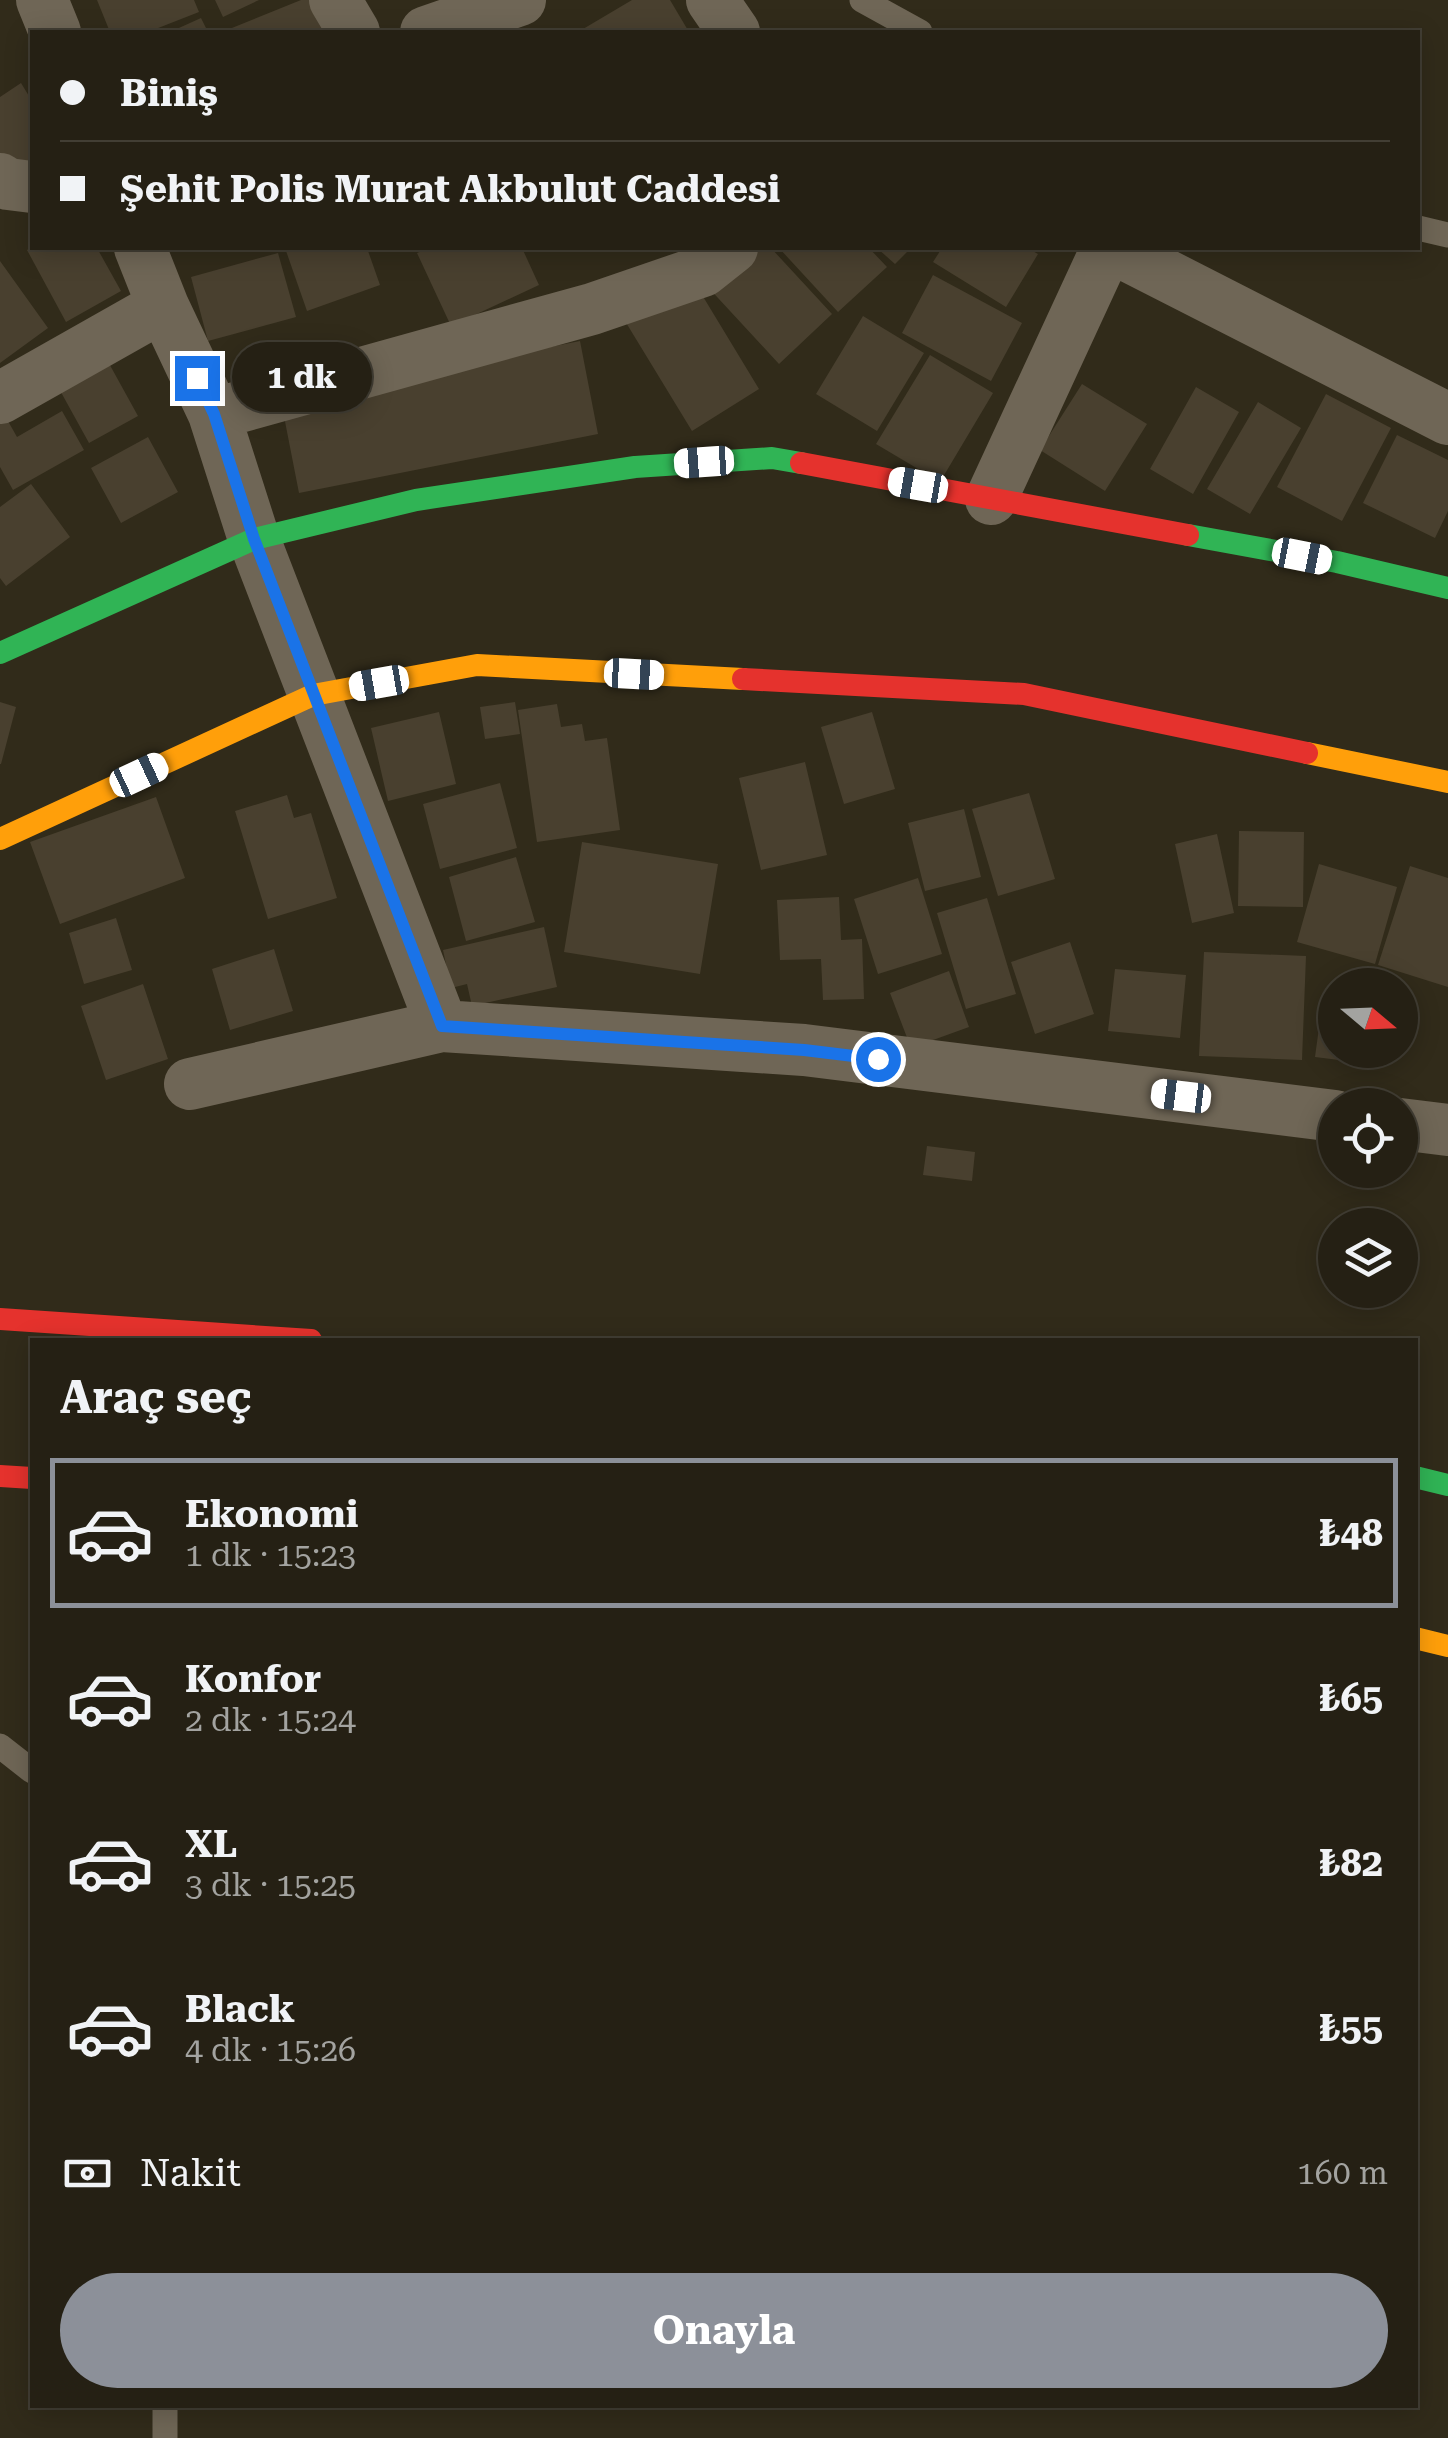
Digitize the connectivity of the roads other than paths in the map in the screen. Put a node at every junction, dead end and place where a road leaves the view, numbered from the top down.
1 (42, 0) edge
2 (335, 0) edge
3 (520, 0) edge
4 (712, 0) edge
5 (862, 0) edge
6 (54, 30) edge
7 (353, 30) edge
8 (432, 30) edge
9 (733, 30) edge
10 (916, 30) edge
11 (0, 178) edge
12 (30, 187) edge
13 (1420, 228) edge
14 (1448, 235) edge
15 (141, 250) edge
16 (729, 250) edge
17 (1109, 250) edge
18 (1114, 250) edge
19 (163, 306) junction
20 (0, 398) edge
21 (214, 414) junction
22 (1448, 419) edge
23 (991, 499) junction
24 (254, 539) junction
25 (1448, 588) edge
26 (0, 653) edge
27 (313, 695) junction
28 (1448, 782) edge
29 (0, 839) edge
30 (442, 1026) junction
31 (190, 1084) dead end
32 (1318, 1114) edge
33 (1418, 1126) edge
34 (1448, 1130) edge
35 (0, 1319) edge
36 (281, 1338) edge
37 (0, 1476) edge
38 (30, 1478) edge
39 (1418, 1478) edge
40 (1448, 1485) edge
41 (1418, 1639) edge
42 (1448, 1646) edge
43 (0, 1746) edge
44 (30, 1769) edge
45 (165, 2408) edge
46 (165, 2438) edge

1 - 6 street
2 - 7 street
3 - 8 street
4 - 9 street
5 - 10 lane
11 - 12 street
13 - 14 lane
15 - 19 street
16 - 21 street
17 - 23 street
18 - 22 street
19 - 20 street
19 - 21 street
21 - 24 street
23 - 24 main road
23 - 25 main road
24 - 26 main road
24 - 27 street
27 - 28 main road
27 - 29 main road
27 - 30 street
30 - 31 street
30 - 32 street
33 - 34 street
35 - 36 main road
37 - 38 main road
39 - 40 main road
41 - 42 main road
43 - 44 lane
45 - 46 lane

